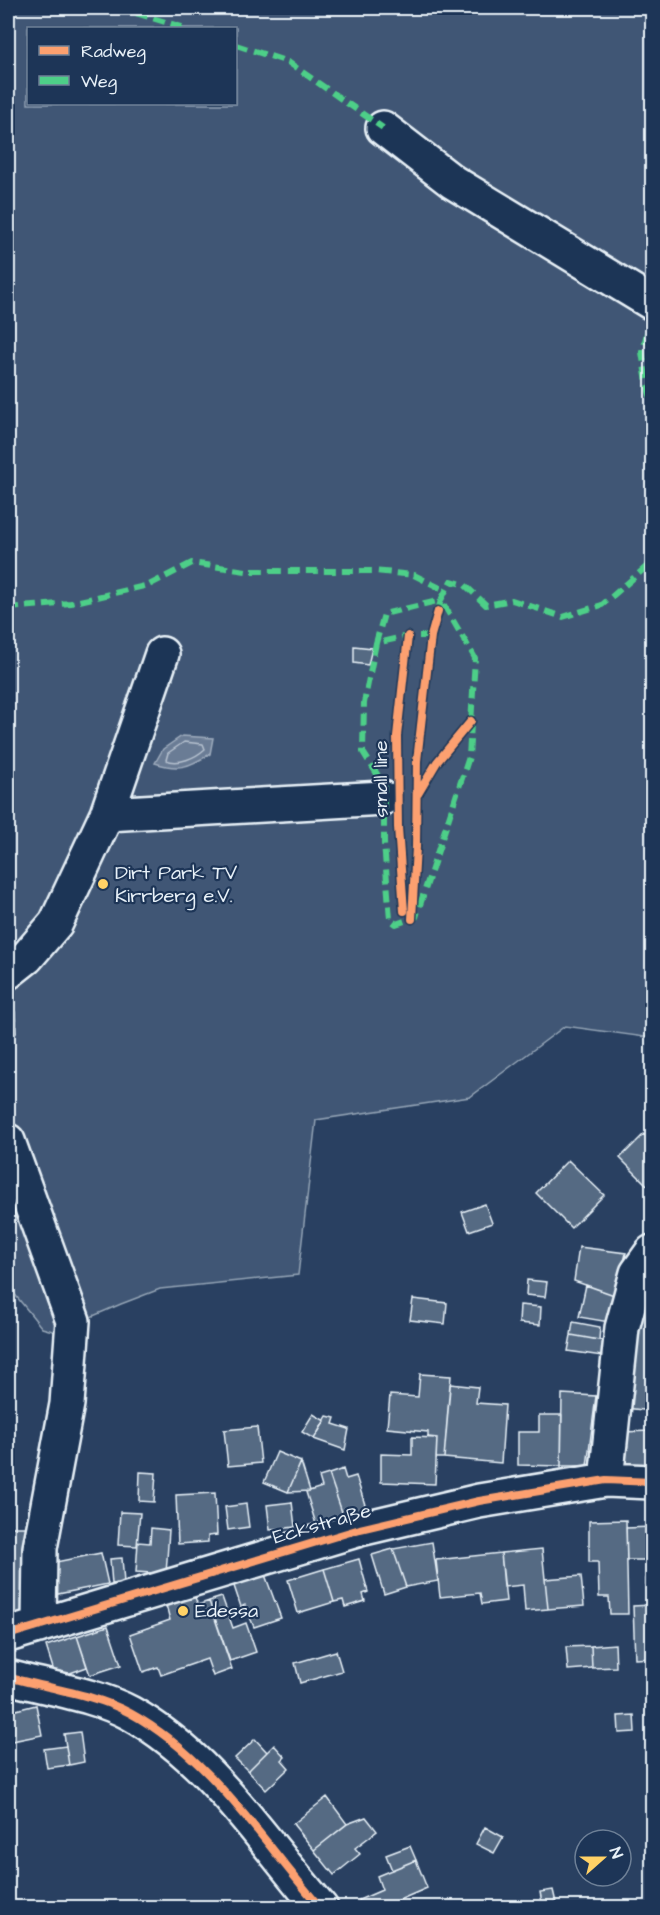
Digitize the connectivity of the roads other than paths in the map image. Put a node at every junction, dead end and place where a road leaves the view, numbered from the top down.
1 (382, 128) dead end
2 (652, 303) edge
3 (162, 654) dead end
4 (383, 798) dead end
5 (107, 814) junction
6 (8, 972) edge
7 (8, 1141) edge
8 (652, 1252) edge
9 (606, 1480) junction
10 (652, 1482) edge
11 (39, 1626) junction
12 (8, 1635) edge
13 (8, 1677) edge
14 (321, 1908) edge

1 - 2 street
3 - 5 street
4 - 5 street
5 - 6 street
7 - 11 street
8 - 9 street
9 - 10 street, Eckstraße
9 - 11 street, Eckstraße
11 - 12 street, Eckstraße
13 - 14 street

